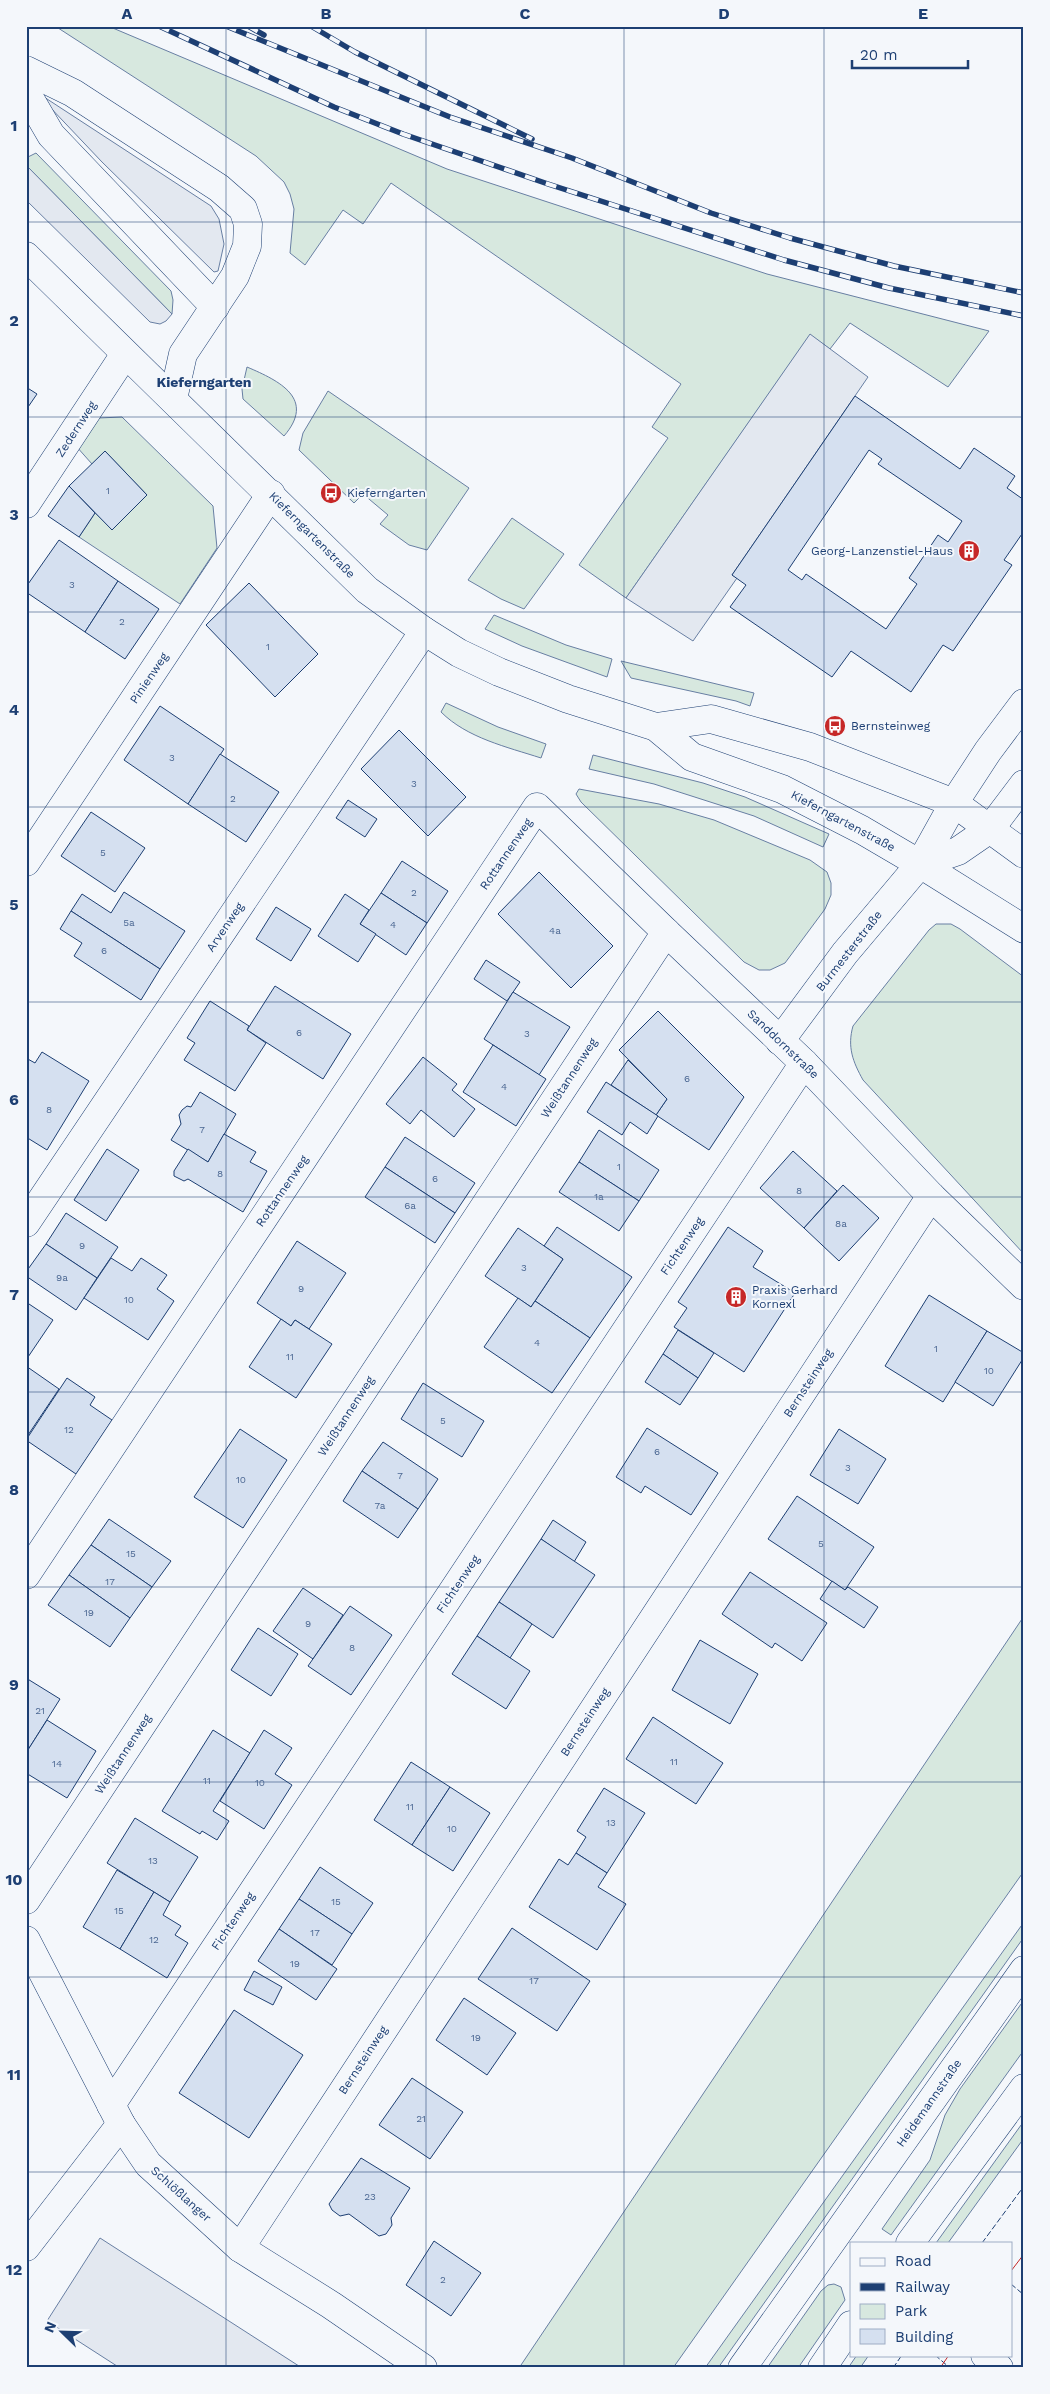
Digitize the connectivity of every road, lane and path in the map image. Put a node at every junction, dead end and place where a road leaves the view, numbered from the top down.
1 (26, 70) edge
2 (26, 92) edge
3 (26, 256) edge
4 (215, 307) junction
5 (125, 354) junction
6 (173, 399) junction
7 (271, 494) junction
8 (26, 504) edge
9 (424, 631) junction
10 (1024, 703) edge
11 (656, 727) junction
12 (1024, 784) edge
13 (954, 803) junction
14 (537, 807) joint
15 (990, 829) junction
16 (1024, 854) edge
17 (26, 862) edge
18 (920, 864) junction
19 (1024, 929) edge
20 (666, 932) junction
21 (780, 1041) junction
22 (804, 1063) junction
23 (930, 1196) junction
24 (26, 1222) edge
25 (1024, 1286) edge
26 (26, 1575) edge
27 (26, 1900) edge
28 (26, 1940) edge
29 (1024, 1970) edge
30 (1024, 2088) edge
31 (116, 2114) junction
32 (844, 2241) edge
33 (911, 2242) edge
34 (26, 2247) edge
35 (240, 2248) junction
36 (850, 2326) edge
37 (986, 2356) edge
38 (423, 2368) edge
39 (742, 2368) edge
40 (822, 2368) edge
41 (999, 2368) edge

1 - 4 street
2 - 4 street
3 - 5 street, Kieferngartenstraße
4 - 6 street
5 - 6 street, Kieferngartenstraße
5 - 8 street, Zedernweg
6 - 7 street, Kieferngartenstraße
7 - 9 street, Kieferngartenstraße
7 - 17 street, Pinienweg
9 - 11 street, Kieferngartenstraße
9 - 24 street, Arvenweg
10 - 13 street, Burmesterstraße
11 - 13 street, Kieferngartenstraße
11 - 18 street, Kieferngartenstraße
12 - 15 street
13 - 15 street, Kieferngartenstraße
13 - 18 street, Burmesterstraße
14 - 20 street, Sanddornstraße
14 - 26 street, Rottannenweg
15 - 16 street, Kieferngartenstraße
15 - 18 street
18 - 19 street, Kieferngartenstraße
18 - 21 street, Burmesterstraße
20 - 21 street, Sanddornstraße
20 - 27 street, Weißtannenweg
21 - 22 street, Sanddornstraße
22 - 23 street, Sanddornstraße
22 - 31 street, Fichtenweg
23 - 25 street, Sanddornstraße
23 - 35 street, Bernsteinweg
28 - 31 street, Schlößlanger
29 - 32 street, Heidemannstraße
30 - 33 street
31 - 34 street, Fichtenweg
31 - 35 street, Schlößlanger
32 - 39 street, Heidemannstraße
35 - 38 street, Schlößlanger
36 - 40 street
37 - 41 street

